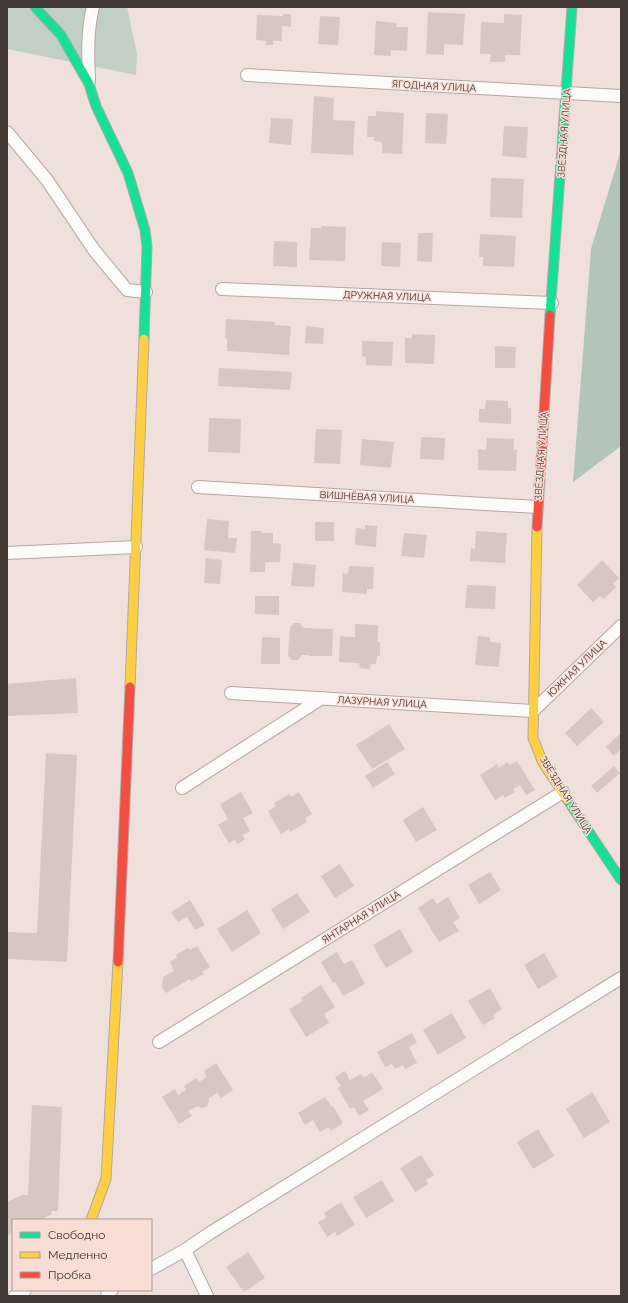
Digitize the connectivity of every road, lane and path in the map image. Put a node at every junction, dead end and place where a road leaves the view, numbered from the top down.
1 (35, 7) edge
2 (93, 7) edge
3 (572, 7) edge
4 (246, 75) dead end
5 (89, 84) junction
6 (566, 94) junction
7 (621, 96) edge
8 (7, 132) edge
9 (222, 289) dead end
10 (146, 292) junction
11 (552, 303) junction
12 (198, 488) dead end
13 (537, 506) junction
14 (136, 547) junction
15 (7, 553) edge
16 (621, 626) edge
17 (231, 693) dead end
18 (322, 698) junction
19 (533, 711) junction
20 (182, 788) dead end
21 (563, 792) junction
22 (620, 876) edge
23 (621, 978) edge
24 (159, 1042) dead end
25 (90, 1219) edge
26 (185, 1250) junction
27 (152, 1267) edge
28 (206, 1296) edge

1 - 5 street
2 - 5 street
3 - 6 street, ЗВЁЗДНАЯ УЛИЦА
4 - 6 street, ЯГОДНАЯ УЛИЦА
5 - 10 street
6 - 7 street, ЯГОДНАЯ УЛИЦА
6 - 11 street, ЗВЁЗДНАЯ УЛИЦА
8 - 10 street
9 - 11 street, ДРУЖНАЯ УЛИЦА
10 - 14 street
11 - 13 street, ЗВЁЗДНАЯ УЛИЦА
12 - 13 street, ВИШНЁВАЯ УЛИЦА
13 - 19 street, ЗВЁЗДНАЯ УЛИЦА
14 - 15 street
14 - 25 street
16 - 19 street, ЮЖНАЯ УЛИЦА
17 - 18 street, ЛАЗУРНАЯ УЛИЦА
18 - 19 street, ЛАЗУРНАЯ УЛИЦА
18 - 20 street
19 - 21 street, ЗВЁЗДНАЯ УЛИЦА
21 - 22 street, ЗВЁЗДНАЯ УЛИЦА
21 - 24 street, ЯНТАРНАЯ УЛИЦА
23 - 26 street
26 - 27 street
26 - 28 street

